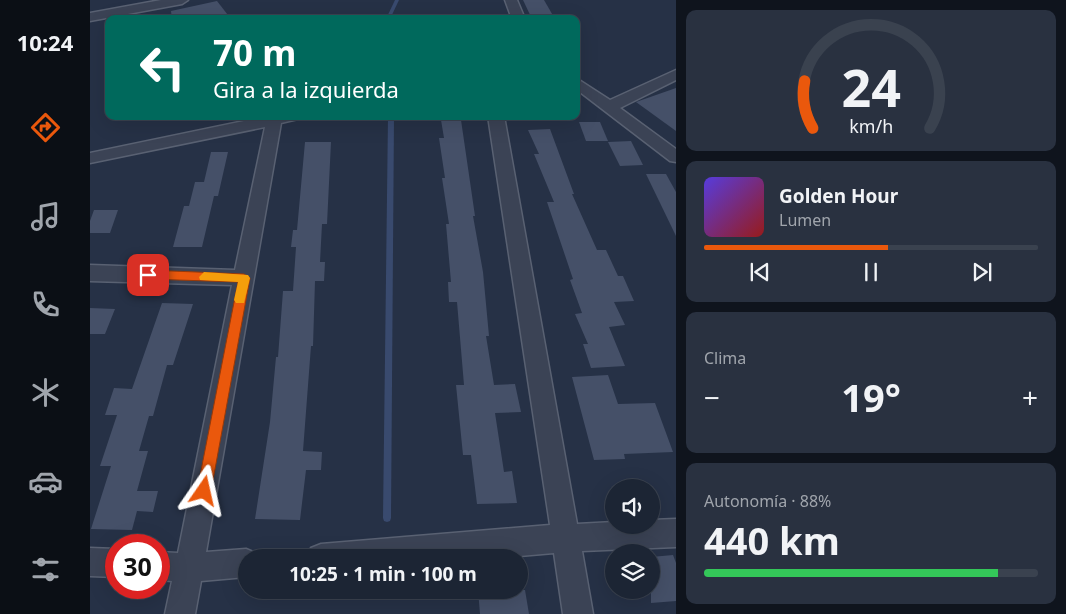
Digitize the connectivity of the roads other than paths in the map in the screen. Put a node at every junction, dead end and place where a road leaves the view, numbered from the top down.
1 (182, 0) edge
2 (511, 0) edge
3 (517, 15) edge
4 (90, 17) edge
5 (676, 74) edge
6 (580, 85) edge
7 (609, 107) junction
8 (273, 120) edge
9 (283, 120) edge
10 (497, 120) edge
11 (676, 157) edge
12 (90, 158) edge
13 (90, 273) edge
14 (244, 278) junction
15 (676, 533) edge
16 (564, 538) junction
17 (431, 549) edge
18 (90, 562) edge
19 (105, 563) edge
20 (238, 565) edge
21 (170, 567) edge
22 (190, 568) junction
23 (180, 614) edge
24 (578, 614) edge

1 - 4 street
2 - 3 street
5 - 7 street
6 - 7 street
7 - 11 street
8 - 12 street
9 - 14 street
10 - 16 street
13 - 14 street
14 - 22 street
15 - 16 street
16 - 17 street
16 - 24 street
18 - 19 street
20 - 22 street
21 - 22 street
22 - 23 street

